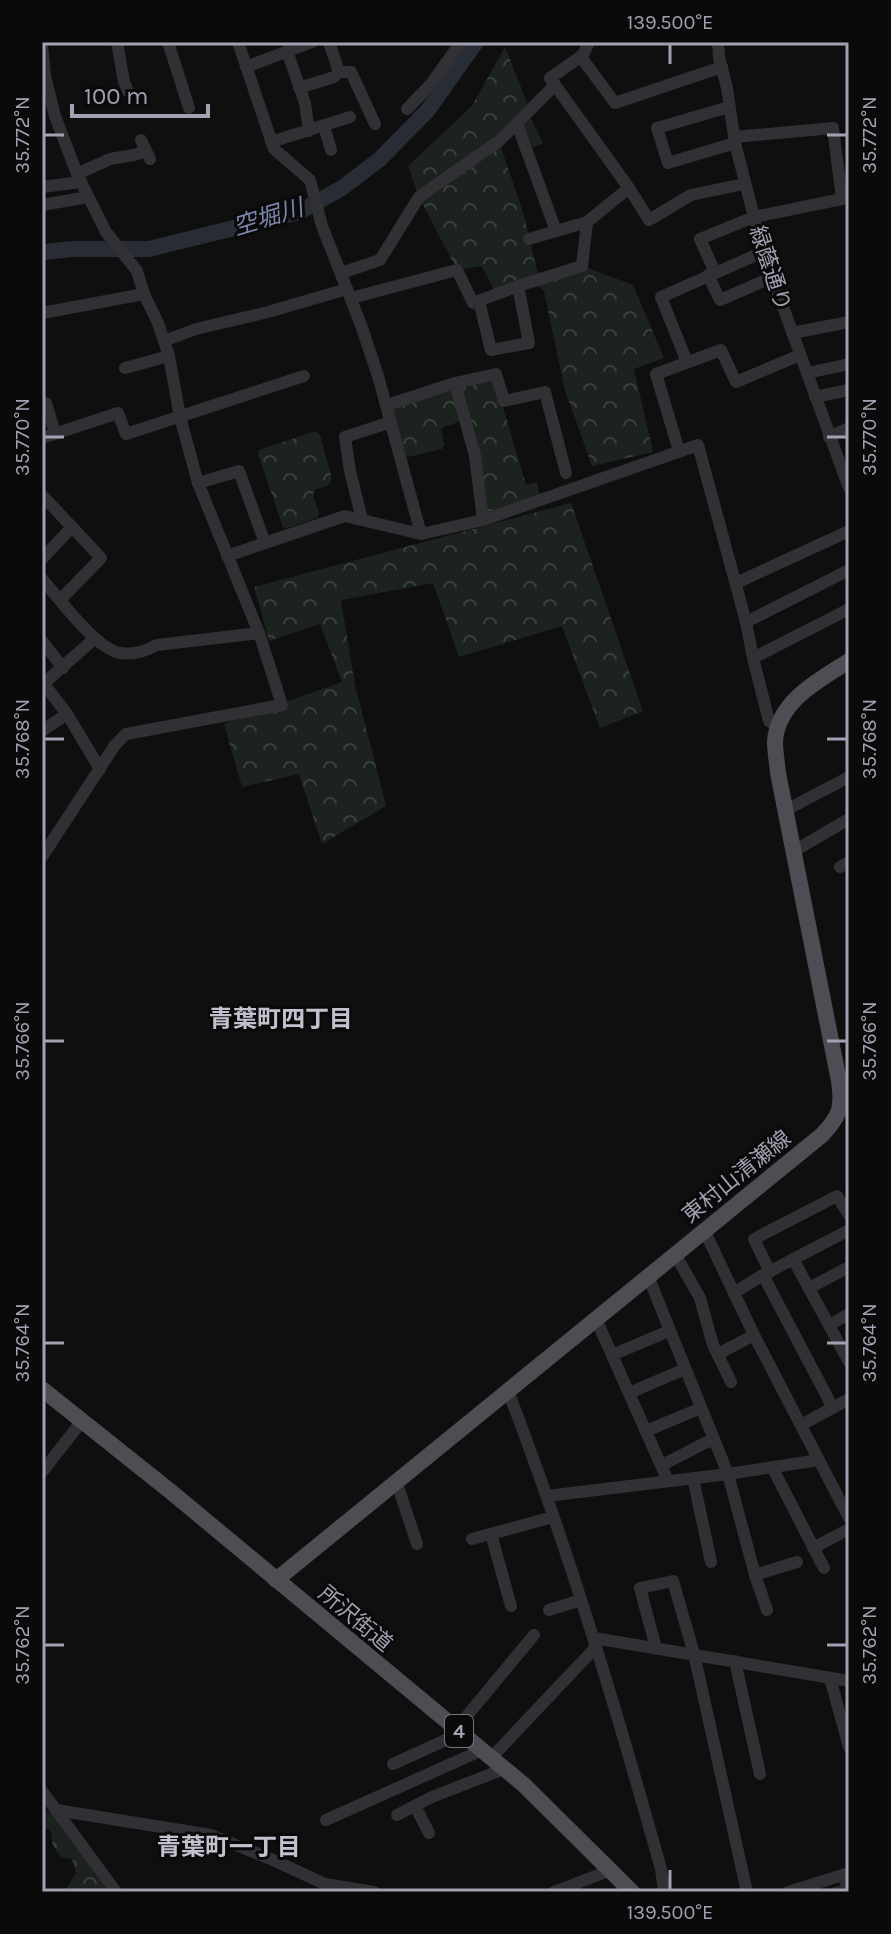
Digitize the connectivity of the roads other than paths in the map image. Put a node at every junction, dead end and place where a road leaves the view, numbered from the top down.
1 (117, 42) edge
2 (168, 42) edge
3 (238, 42) edge
4 (312, 42) edge
5 (329, 42) edge
6 (461, 42) edge
7 (589, 42) edge
8 (718, 42) edge
9 (42, 44) edge
10 (287, 51) junction
11 (581, 57) junction
12 (246, 67) junction
13 (722, 67) junction
14 (44, 76) edge
15 (334, 77) dead end
16 (555, 85) junction
17 (299, 88) junction
18 (128, 91) dead end
19 (729, 107) junction
20 (189, 108) dead end
21 (407, 109) dead end
22 (350, 116) dead end
23 (375, 124) dead end
24 (517, 124) junction
25 (324, 126) junction
26 (309, 131) junction
27 (734, 140) junction
28 (271, 142) junction
29 (146, 150) dead end
30 (331, 150) dead end
31 (79, 178) junction
32 (744, 184) junction
33 (42, 187) edge
34 (629, 188) junction
35 (88, 197) junction
36 (42, 205) edge
37 (754, 217) junction
38 (587, 222) junction
39 (556, 231) junction
40 (529, 239) dead end
41 (763, 252) junction
42 (341, 273) junction
43 (712, 274) junction
44 (773, 277) junction
45 (518, 286) junction
46 (349, 293) junction
47 (144, 294) junction
48 (479, 301) junction
49 (42, 313) edge
50 (849, 322) edge
51 (792, 333) junction
52 (164, 341) junction
53 (800, 355) junction
54 (169, 356) junction
55 (687, 362) junction
56 (849, 364) edge
57 (125, 368) dead end
58 (807, 373) junction
59 (304, 376) dead end
60 (455, 383) junction
61 (849, 390) edge
62 (815, 397) junction
63 (46, 403) dead end
64 (387, 405) junction
65 (180, 417) junction
66 (391, 422) junction
67 (849, 428) edge
68 (55, 433) junction
69 (829, 437) junction
70 (42, 438) edge
71 (679, 451) junction
72 (566, 473) dead end
73 (848, 480) edge
74 (198, 483) junction
75 (43, 497) edge
76 (362, 519) junction
77 (483, 520) junction
78 (72, 527) junction
79 (849, 531) edge
80 (421, 534) junction
81 (265, 543) junction
82 (227, 556) junction
83 (42, 559) edge
84 (849, 570) edge
85 (42, 579) edge
86 (736, 583) junction
87 (60, 600) junction
88 (849, 609) edge
89 (746, 622) junction
90 (259, 633) junction
91 (94, 639) junction
92 (42, 641) edge
93 (753, 658) junction
94 (849, 661) edge
95 (63, 668) junction
96 (43, 685) edge
97 (67, 714) junction
98 (778, 727) junction
99 (42, 731) edge
100 (100, 769) junction
101 (849, 777) edge
102 (786, 810) junction
103 (849, 819) edge
104 (794, 851) junction
105 (42, 857) edge
106 (845, 1097) edge
107 (849, 1215) edge
108 (704, 1230) junction
109 (849, 1230) edge
110 (675, 1254) junction
111 (793, 1259) junction
112 (849, 1267) edge
113 (766, 1273) junction
114 (648, 1276) junction
115 (809, 1288) junction
116 (735, 1292) junction
117 (849, 1314) edge
118 (596, 1319) junction
119 (829, 1325) junction
120 (669, 1331) junction
121 (754, 1335) junction
122 (718, 1354) junction
123 (612, 1355) junction
124 (848, 1359) edge
125 (685, 1369) junction
126 (731, 1382) dead end
127 (42, 1389) edge
128 (508, 1391) junction
129 (629, 1393) junction
130 (849, 1399) edge
131 (701, 1408) junction
132 (833, 1408) junction
133 (82, 1421) junction
134 (801, 1425) junction
135 (646, 1431) junction
136 (714, 1439) junction
137 (819, 1460) junction
138 (661, 1465) junction
139 (772, 1467) junction
140 (42, 1472) edge
141 (728, 1474) junction
142 (693, 1478) junction
143 (668, 1481) junction
144 (397, 1483) junction
145 (547, 1496) junction
146 (553, 1517) junction
147 (849, 1518) edge
148 (849, 1529) edge
149 (491, 1534) junction
150 (472, 1539) dead end
151 (417, 1544) dead end
152 (813, 1548) junction
153 (711, 1562) dead end
154 (797, 1562) dead end
155 (824, 1568) dead end
156 (755, 1575) junction
157 (276, 1580) junction
158 (581, 1600) junction
159 (511, 1606) dead end
160 (549, 1610) dead end
161 (767, 1610) dead end
162 (534, 1635) dead end
163 (595, 1643) junction
164 (656, 1648) junction
165 (694, 1654) junction
166 (735, 1661) junction
167 (830, 1678) junction
168 (849, 1681) edge
169 (459, 1731) junction
170 (849, 1747) edge
171 (493, 1759) junction
172 (393, 1764) dead end
173 (760, 1774) dead end
174 (42, 1791) edge
175 (415, 1806) junction
176 (56, 1810) junction
177 (397, 1815) dead end
178 (326, 1820) dead end
179 (429, 1833) dead end
180 (611, 1870) junction
181 (846, 1874) edge
182 (325, 1884) junction
183 (849, 1891) edge
184 (116, 1892) edge
185 (311, 1892) edge
186 (374, 1892) edge
187 (554, 1892) edge
188 (632, 1892) edge
189 (664, 1892) edge
190 (747, 1892) edge
191 (788, 1892) edge

1 - 18 street
2 - 20 street
3 - 12 street
4 - 10 street
5 - 23 street
6 - 21 street
7 - 11 street
8 - 13 street, 緑蔭通り
9 - 14 street
10 - 12 street
10 - 17 street
11 - 13 street
11 - 16 street
12 - 28 street
13 - 19 street, 緑蔭通り
14 - 31 street
15 - 17 street
16 - 24 street
16 - 34 street
17 - 26 street
19 - 27 street, 緑蔭通り
19 - 27 street
22 - 25 street
24 - 39 street
24 - 42 street
25 - 26 street
25 - 30 street
26 - 28 street
27 - 32 street, 緑蔭通り
27 - 37 street
28 - 42 street
29 - 31 street
31 - 33 street
31 - 35 street
32 - 34 street
32 - 37 street, 緑蔭通り
34 - 38 street
35 - 36 street
35 - 47 street
37 - 41 street, 緑蔭通り
37 - 43 street
38 - 39 street
38 - 45 street
39 - 40 street
41 - 43 street
41 - 44 street, 緑蔭通り
42 - 46 street
43 - 44 street
43 - 55 street
44 - 51 street, 緑蔭通り
45 - 48 street
45 - 48 street
46 - 48 street
46 - 52 street
46 - 64 street
47 - 49 street
47 - 52 street
50 - 51 street
51 - 53 street, 緑蔭通り
52 - 54 street
53 - 55 street
53 - 58 street, 緑蔭通り
54 - 57 street
54 - 65 street
55 - 71 street
56 - 58 street
58 - 62 street, 緑蔭通り
59 - 65 street
60 - 64 street
60 - 72 street
60 - 77 street
61 - 62 street
62 - 69 street, 緑蔭通り
63 - 68 street
64 - 66 street
65 - 68 street
65 - 74 street
66 - 76 street
66 - 80 street
67 - 69 street
68 - 70 street
69 - 73 street, 緑蔭通り
71 - 77 street
71 - 86 street
74 - 81 street
74 - 82 street
75 - 78 street
76 - 80 street
76 - 81 street
77 - 80 street
78 - 83 street
78 - 87 street
79 - 86 street
81 - 82 street
82 - 90 street
84 - 89 street
85 - 87 street
86 - 89 street
87 - 91 street
88 - 93 street
89 - 93 street
90 - 91 street
90 - 100 street
91 - 95 street
92 - 95 street
93 - 98 street
94 - 98 main road
95 - 96 street
96 - 97 street
97 - 99 street
97 - 100 street
98 - 102 main road, 東村山清瀬線
100 - 105 street
101 - 102 street
102 - 104 main road, 東村山清瀬線
103 - 104 street
104 - 106 main road, 東村山清瀬線
106 - 108 main road, 東村山清瀬線
107 - 113 street
108 - 110 main road, 東村山清瀬線
108 - 116 street
109 - 111 street
110 - 114 main road, 東村山清瀬線
110 - 122 street
111 - 113 street
111 - 115 street
112 - 115 street
113 - 116 street
113 - 132 street
114 - 118 main road, 東村山清瀬線
114 - 120 street
115 - 119 street
116 - 121 street
117 - 119 street
118 - 123 street
118 - 128 main road, 東村山清瀬線
119 - 124 street
120 - 123 street
120 - 125 street
121 - 122 street
121 - 134 street
122 - 126 street
123 - 129 street
125 - 129 street
125 - 131 street
127 - 133 main road, 所沢街道 / 4
128 - 144 main road, 東村山清瀬線
128 - 145 street
129 - 135 street
130 - 132 street
131 - 135 street
131 - 136 street
132 - 134 street
133 - 140 street
133 - 157 main road, 所沢街道 / 4
134 - 137 street
135 - 138 street
136 - 138 street
136 - 141 street
137 - 139 street
137 - 147 street
138 - 143 street
139 - 141 street
139 - 152 street
141 - 142 street
141 - 156 street
142 - 143 street
142 - 153 street
143 - 145 street
144 - 151 street
144 - 157 main road, 東村山清瀬線
145 - 146 street
146 - 149 street
146 - 158 street
148 - 152 street
149 - 150 street
149 - 159 street
152 - 155 street
154 - 156 street
156 - 161 street
157 - 169 main road, 所沢街道 / 4
158 - 160 street
158 - 163 street
162 - 169 street
163 - 164 street
163 - 171 street
163 - 189 street
164 - 165 street
164 - 165 street
165 - 166 street
165 - 190 street
166 - 167 street
166 - 173 street
167 - 168 street
167 - 170 street
169 - 171 main road, 所沢街道 / 4
169 - 172 street
171 - 175 street
171 - 178 street
171 - 180 main road, 所沢街道 / 4
174 - 176 street
175 - 177 street
175 - 179 street
176 - 182 street
176 - 184 street
180 - 187 street
180 - 188 main road, 所沢街道 / 4
181 - 183 street
181 - 191 street
182 - 185 street
182 - 186 street

